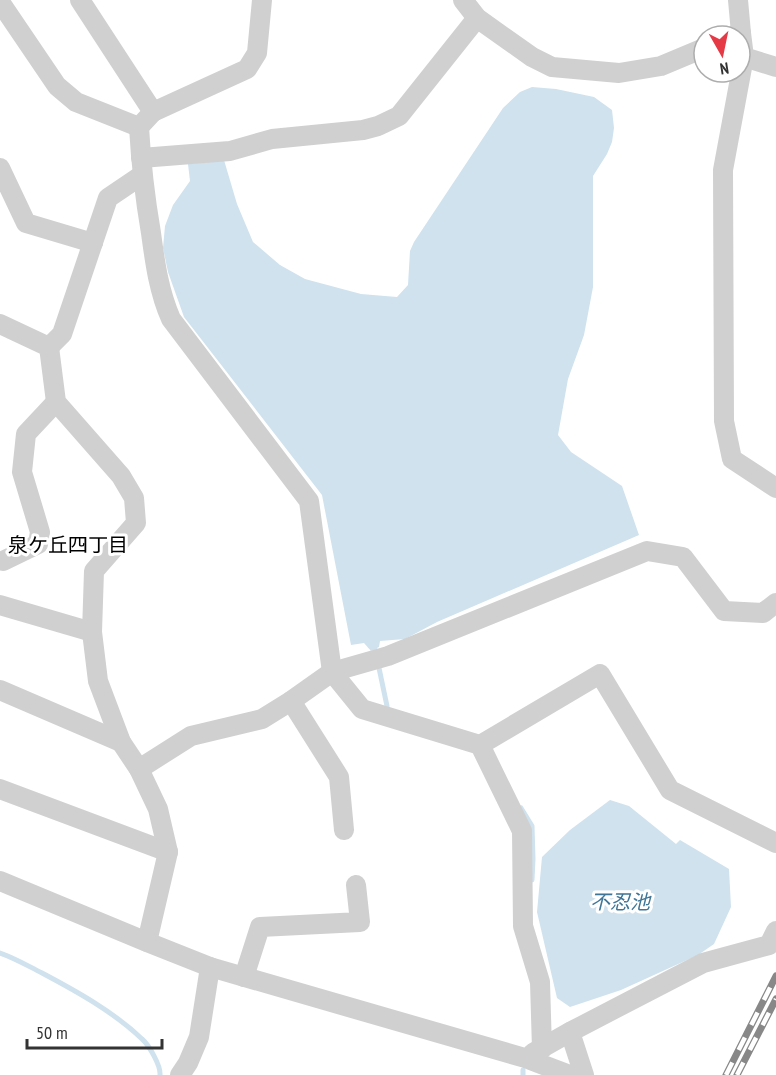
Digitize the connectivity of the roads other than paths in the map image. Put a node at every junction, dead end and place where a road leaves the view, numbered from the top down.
1 (80, 0) edge
2 (262, 0) edge
3 (463, 0) edge
4 (738, 0) edge
5 (0, 2) edge
6 (477, 18) junction
7 (737, 24) edge
8 (692, 53) edge
9 (752, 60) edge
10 (776, 68) edge
11 (739, 84) edge
12 (153, 112) junction
13 (139, 127) junction
14 (141, 167) junction
15 (0, 168) edge
16 (93, 243) junction
17 (0, 324) edge
18 (49, 347) junction
19 (56, 402) junction
20 (776, 488) edge
21 (1, 563) edge
22 (776, 603) edge
23 (0, 605) edge
24 (92, 632) junction
25 (332, 672) junction
26 (0, 690) edge
27 (291, 701) junction
28 (121, 742) junction
29 (480, 745) junction
30 (139, 769) junction
31 (0, 789) edge
32 (344, 830) dead end
33 (776, 843) edge
34 (168, 852) junction
35 (0, 881) edge
36 (357, 885) dead end
37 (776, 932) edge
38 (147, 942) junction
39 (210, 967) junction
40 (244, 977) junction
41 (570, 1032) junction
42 (534, 1053) junction
43 (180, 1075) edge
44 (570, 1075) edge
45 (584, 1075) edge

1 - 12 street
2 - 12 street
3 - 6 street
4 - 7 street
5 - 13 street
6 - 8 street
6 - 14 street
9 - 10 street
11 - 20 street
12 - 13 street
13 - 14 street
14 - 16 street
14 - 25 street
15 - 16 street
16 - 18 street
17 - 18 street
18 - 19 street
19 - 21 street
19 - 24 street
22 - 25 street
23 - 24 street
24 - 28 street
25 - 27 street
25 - 29 street
26 - 28 street
27 - 30 street
27 - 32 street
28 - 30 street
29 - 33 street
29 - 42 street
30 - 34 street
31 - 34 street
34 - 38 street
35 - 38 street
36 - 40 street
37 - 41 street
38 - 39 street
39 - 40 street
39 - 43 street
40 - 42 street
41 - 42 street
41 - 45 street
42 - 44 street

